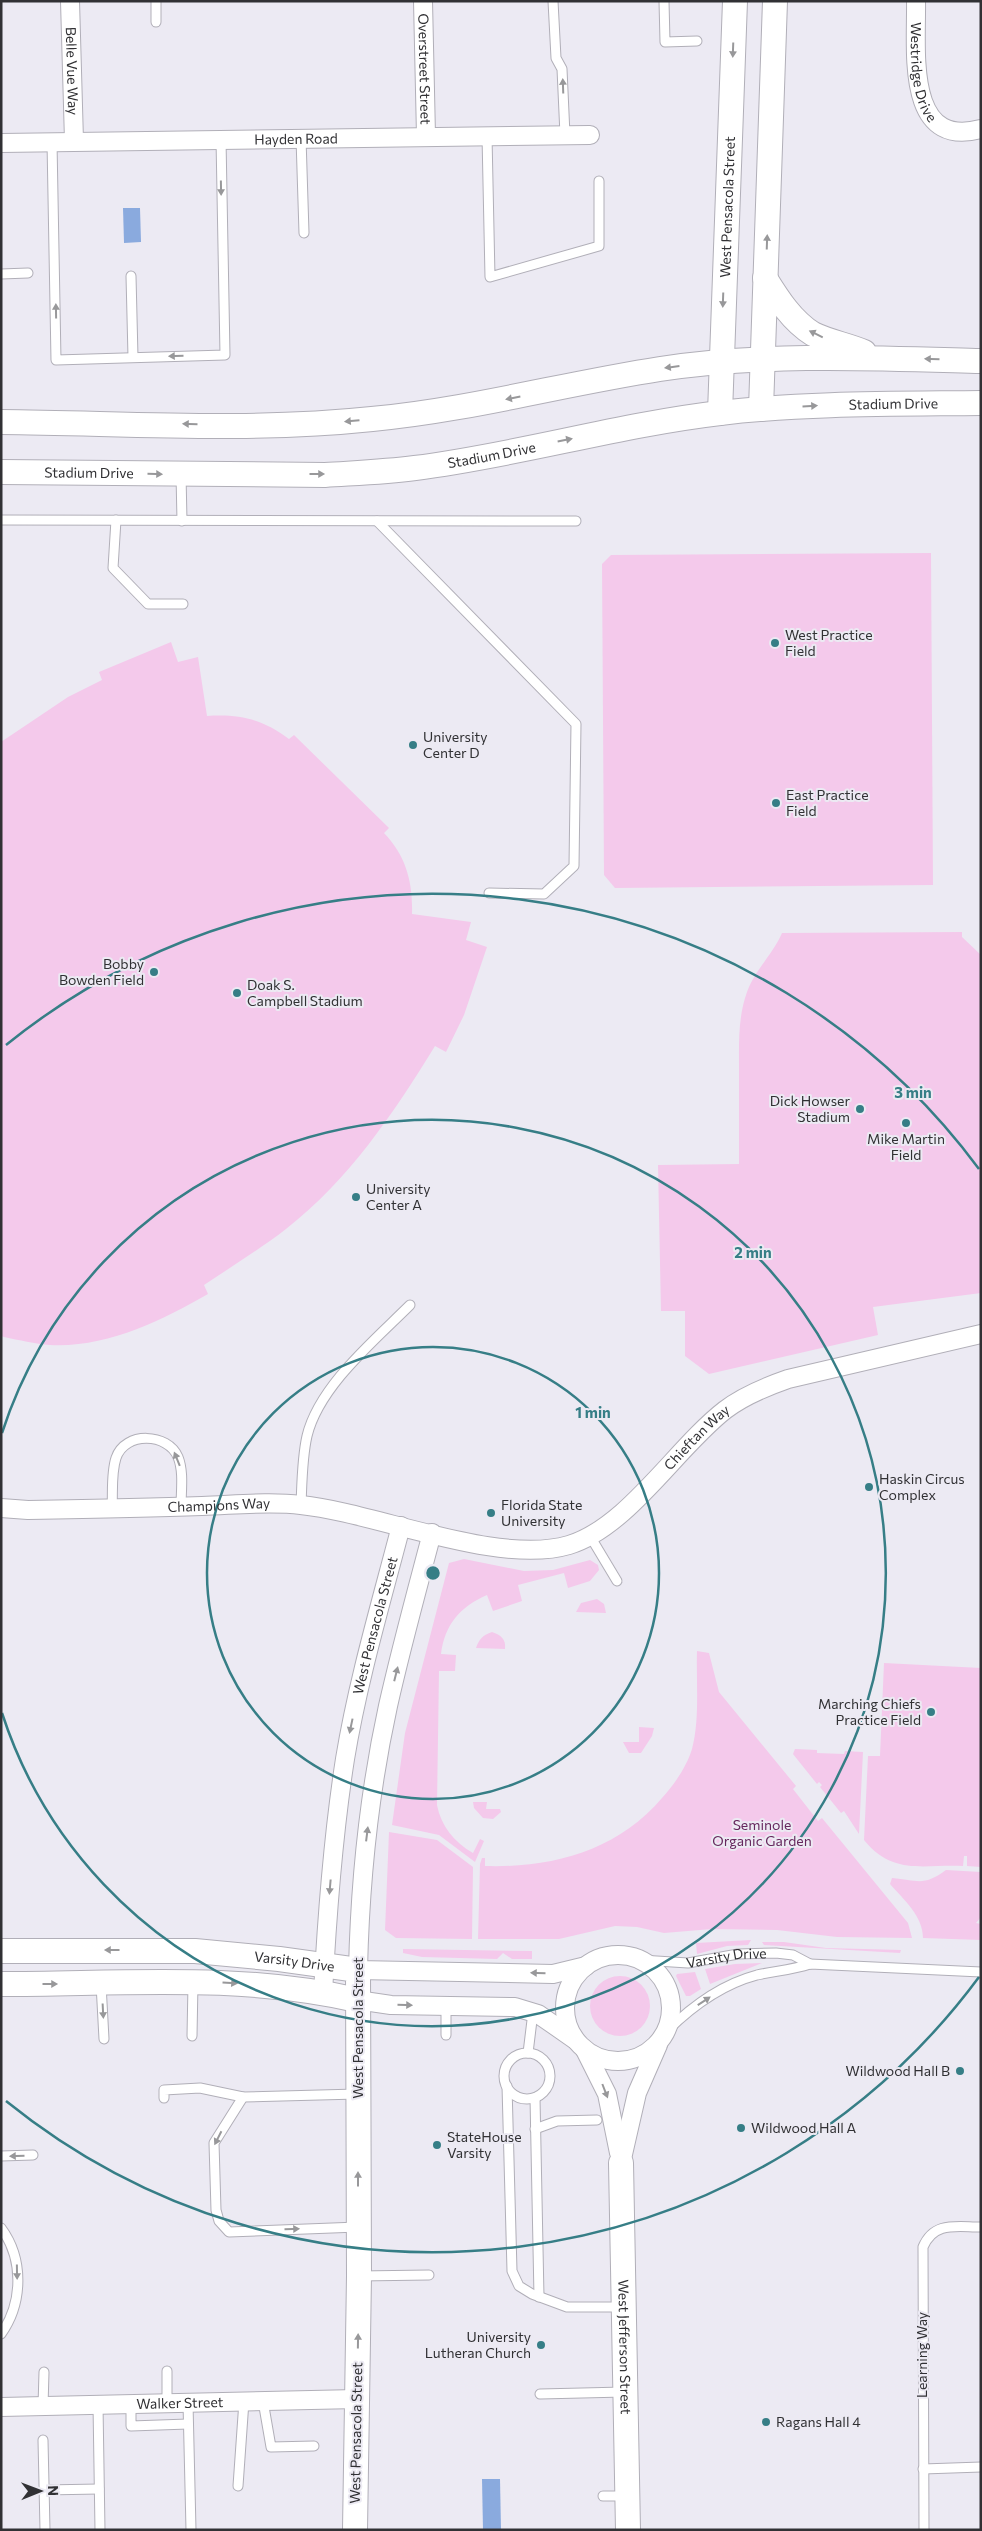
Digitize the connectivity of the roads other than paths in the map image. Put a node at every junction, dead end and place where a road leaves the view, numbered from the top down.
1 (70, 1) edge
2 (156, 1) edge
3 (423, 1) edge
4 (553, 1) edge
5 (664, 1) edge
6 (735, 1) edge
7 (775, 1) edge
8 (916, 1) edge
9 (156, 22) dead end
10 (696, 41) dead end
11 (981, 129) edge
12 (565, 135) junction
13 (590, 135) dead end
14 (426, 136) junction
15 (487, 136) junction
16 (300, 138) junction
17 (220, 139) junction
18 (74, 141) junction
19 (52, 142) junction
20 (1, 144) edge
21 (598, 181) dead end
22 (304, 233) dead end
23 (28, 273) dead end
24 (1, 274) edge
25 (131, 276) dead end
26 (765, 278) junction
27 (133, 357) junction
28 (878, 358) junction
29 (762, 360) junction
30 (981, 361) edge
31 (721, 363) junction
32 (981, 403) edge
33 (761, 409) junction
34 (720, 413) junction
35 (1, 422) edge
36 (1, 472) edge
37 (181, 474) junction
38 (1, 520) edge
39 (116, 520) junction
40 (182, 520) junction
41 (377, 521) junction
42 (576, 521) dead end
43 (183, 604) dead end
44 (489, 893) dead end
45 (410, 1305) dead end
46 (981, 1334) edge
47 (301, 1505) junction
48 (181, 1507) junction
49 (1, 1508) edge
50 (112, 1508) junction
51 (401, 1526) junction
52 (432, 1533) junction
53 (590, 1536) junction
54 (617, 1581) dead end
55 (1, 1951) edge
56 (641, 1960) junction
57 (324, 1964) junction
58 (810, 1964) junction
59 (586, 1966) junction
60 (358, 1970) junction
61 (981, 1972) edge
62 (193, 1981) junction
63 (1, 1984) edge
64 (101, 1984) junction
65 (322, 1993) junction
66 (357, 2000) junction
67 (446, 2006) junction
68 (533, 2012) junction
69 (446, 2035) dead end
70 (192, 2036) dead end
71 (663, 2036) junction
72 (104, 2039) dead end
73 (580, 2044) junction
74 (528, 2053) junction
75 (507, 2086) junction
76 (357, 2094) junction
77 (243, 2097) junction
78 (164, 2098) dead end
79 (535, 2098) junction
80 (597, 2120) dead end
81 (535, 2129) junction
82 (33, 2155) dead end
83 (1, 2156) edge
84 (621, 2164) junction
85 (358, 2227) junction
86 (981, 2227) edge
87 (1, 2228) edge
88 (428, 2275) dead end
89 (359, 2276) junction
90 (539, 2297) junction
91 (624, 2307) junction
92 (1, 2334) edge
93 (167, 2371) dead end
94 (44, 2372) dead end
95 (626, 2392) junction
96 (540, 2394) dead end
97 (357, 2399) junction
98 (262, 2401) junction
99 (244, 2402) junction
100 (168, 2403) junction
101 (188, 2403) junction
102 (98, 2404) junction
103 (131, 2404) junction
104 (43, 2406) junction
105 (1, 2407) edge
106 (188, 2424) junction
107 (44, 2440) dead end
108 (314, 2446) dead end
109 (981, 2467) edge
110 (924, 2469) junction
111 (238, 2486) dead end
112 (99, 2489) junction
113 (44, 2490) junction
114 (603, 2496) dead end
115 (628, 2496) junction
116 (45, 2530) edge
117 (100, 2530) edge
118 (191, 2530) edge
119 (355, 2530) edge
120 (628, 2530) edge
121 (924, 2530) edge

1 - 18 street, Belle Vue Way
2 - 9 lane
3 - 14 street, Overstreet Street
12 -> 4 lane
5 - 10 lane
6 -> 31 main road, West Pensacola Street
26 -> 7 main road
8 - 11 street, Westridge Drive
12 - 13 street, Hayden Road
12 - 15 street, Hayden Road
14 - 15 street, Hayden Road
14 - 16 street, Hayden Road
15 - 21 lane
16 - 17 street, Hayden Road
16 - 22 lane
17 - 18 street, Hayden Road
17 -> 27 lane
18 - 19 street, Hayden Road
19 - 20 street, Hayden Road
27 -> 19 lane
23 - 24 lane
25 - 27 lane
28 -> 26 main road
26 - 29 main road
28 - 29 main road
30 -> 28 main road
29 - 31 main road
29 - 33 main road
31 - 34 main road, West Pensacola Street
31 -> 35 main road
33 -> 32 main road, Stadium Drive
33 - 34 main road, Stadium Drive
37 -> 34 main road, Stadium Drive
36 -> 37 main road, Stadium Drive
37 - 40 lane
38 - 39 lane
39 - 40 lane
39 - 43 lane
40 - 41 lane
41 - 42 lane
41 - 44 lane
45 - 47 lane
46 - 53 street, Chieftan Way
47 - 48 street, Champions Way
47 - 51 street, Champions Way
48 - 50 street, Champions Way
48 -> 50 lane
49 - 50 street, Champions Way
51 - 52 street, Champions Way
51 -> 57 street, West Pensacola Street
52 - 53 street, Chieftan Way
60 -> 52 street, West Pensacola Street
53 - 54 lane
57 -> 55 main road, Varsity Drive
56 - 58 lane, Varsity Drive
56 - 59 street
56 - 71 street
57 - 60 main road, Varsity Drive
57 - 65 street, West Pensacola Street
58 - 61 lane, Varsity Drive
71 -> 58 lane, Varsity Drive
59 -> 60 street, Varsity Drive
59 - 73 street
60 - 66 main road, West Pensacola Street
62 - 64 main road, Varsity Drive
62 -> 65 main road, Varsity Drive
62 - 70 lane
63 -> 64 main road, Varsity Drive
64 -> 72 lane
65 - 66 main road, Varsity Drive
66 -> 67 street, Varsity Drive
66 - 76 main road, West Pensacola Street
67 - 68 street, Varsity Drive
67 - 69 lane
68 - 73 street, Varsity Drive
68 - 74 lane
71 - 73 street
71 - 84 street, West Jefferson Street
73 -> 84 street, West Jefferson Street
74 - 75 lane
74 - 79 lane
75 - 79 lane
75 - 90 lane
76 - 77 lane
85 -> 76 main road, West Pensacola Street
77 - 78 lane
77 -> 85 lane
79 - 81 lane
80 - 81 lane
81 - 90 lane
82 -> 83 lane
84 - 91 main road, West Jefferson Street
85 - 89 main road, West Pensacola Street
86 - 110 lane, Learning Way
87 -> 92 lane
88 - 89 lane
97 -> 89 main road, West Pensacola Street
90 - 91 lane
91 - 95 main road, West Jefferson Street
93 - 100 lane
94 - 104 lane
95 - 96 lane
95 - 115 main road, West Jefferson Street
97 - 98 street, Walker Street
97 - 119 main road, West Pensacola Street
98 - 99 street, Walker Street
98 - 108 lane
99 - 101 street, Walker Street
99 - 111 lane
100 - 101 street, Walker Street
100 - 103 street, Walker Street
101 - 106 lane
102 - 103 street, Walker Street
102 - 104 street, Walker Street
102 - 112 lane
103 - 106 lane
104 - 105 street, Walker Street
106 - 118 lane
107 - 113 lane
109 - 110 lane
110 - 121 lane, Learning Way
112 - 113 lane
112 - 117 lane
113 - 116 lane
114 - 115 lane
115 - 120 main road, West Jefferson Street

